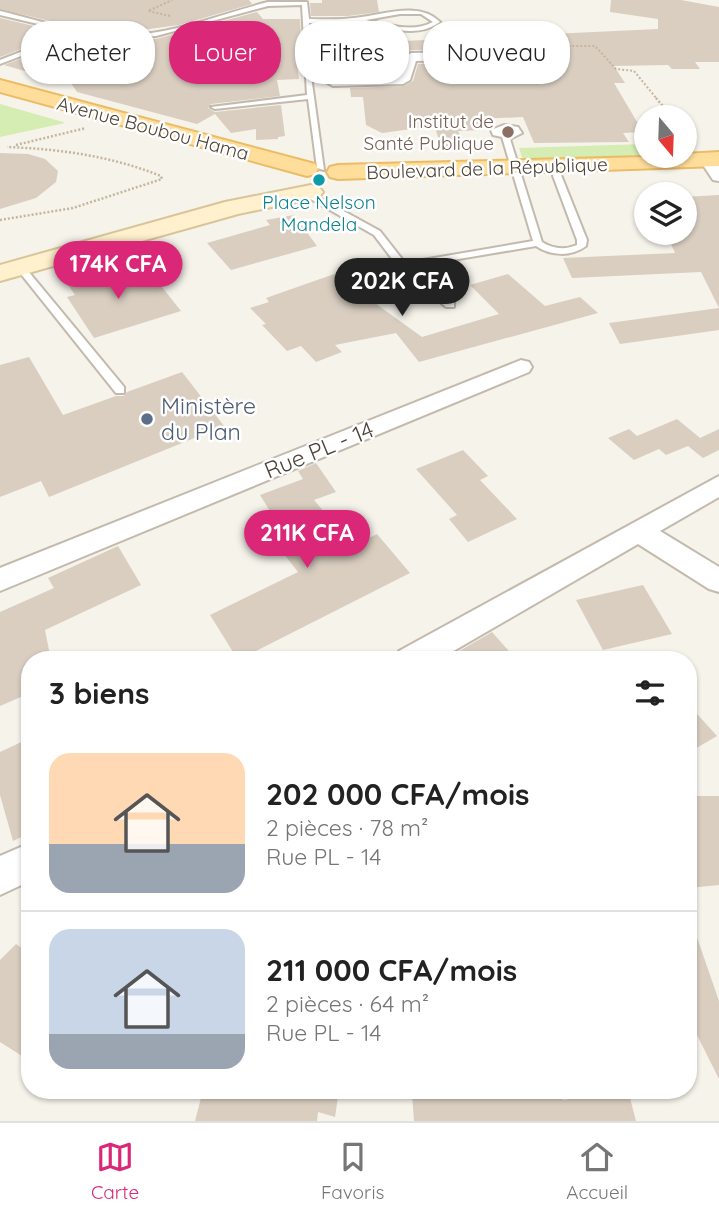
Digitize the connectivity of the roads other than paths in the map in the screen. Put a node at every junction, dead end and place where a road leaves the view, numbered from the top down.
1 (0, 13) edge
2 (358, 20) junction
3 (33, 21) edge
4 (305, 21) joint
5 (155, 33) edge
6 (21, 54) edge
7 (423, 57) edge
8 (0, 62) edge
9 (409, 63) edge
10 (309, 84) edge
11 (0, 86) edge
12 (311, 97) junction
13 (0, 98) edge
14 (215, 107) dead end
15 (506, 137) dead end
16 (715, 166) edge
17 (554, 170) junction
18 (516, 171) junction
19 (313, 180) junction
20 (538, 243) junction
21 (402, 266) junction
22 (10, 270) edge
23 (450, 305) dead end
24 (520, 367) dead end
25 (120, 390) dead end
26 (719, 485) edge
27 (638, 531) junction
28 (0, 580) edge
29 (719, 581) edge
30 (427, 651) edge
31 (21, 866) edge
32 (0, 877) edge

1 - 3 lane
2 - 2 lane
2 - 4 lane
4 - 5 lane
6 - 8 lane
7 - 9 street
10 - 12 lane
11 - 19 main road, Avenue Boubou Hama
12 - 14 lane
12 - 19 lane
13 - 19 main road, Avenue Boubou Hama
15 - 18 lane
16 - 17 main road, Boulevard de la République
17 - 18 main road, Boulevard de la République
17 - 20 lane
18 - 19 main road, Boulevard de la République
18 - 20 lane
19 - 21 lane
19 - 22 street
20 - 21 lane
21 - 23 lane
22 - 25 lane
24 - 28 street, Rue PL - 14
26 - 27 street
27 - 29 street
27 - 30 street
31 - 32 street

